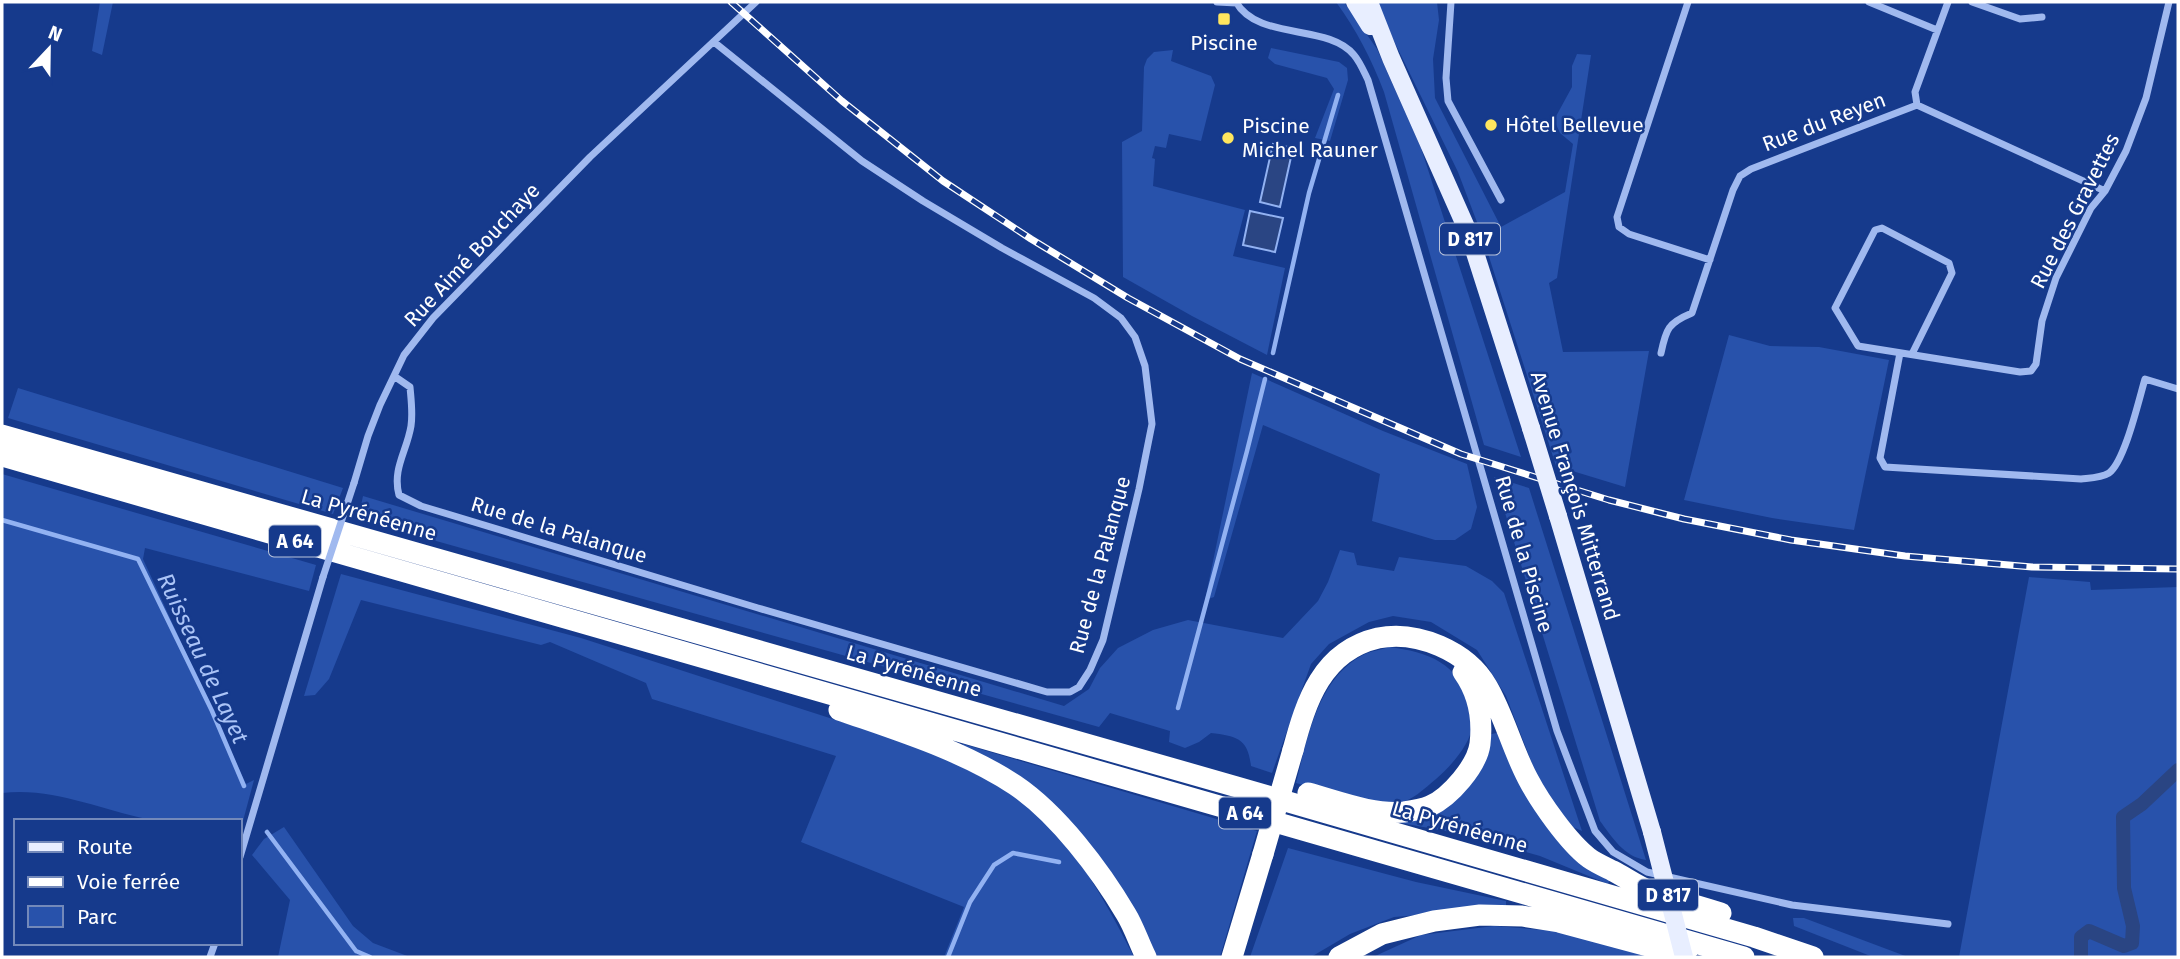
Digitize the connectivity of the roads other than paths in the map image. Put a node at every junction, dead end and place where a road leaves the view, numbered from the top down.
1 (756, 2) edge
2 (1217, 2) edge
3 (1237, 2) edge
4 (1355, 2) edge
5 (1369, 2) edge
6 (1451, 2) edge
7 (1688, 2) edge
8 (1869, 2) edge
9 (1948, 2) edge
10 (1972, 2) edge
11 (2169, 2) edge
12 (2042, 17) dead end
13 (1937, 30) junction
14 (714, 42) junction
15 (1391, 58) junction
16 (1917, 106) junction
17 (2105, 191) junction
18 (1501, 200) dead end
19 (1710, 260) junction
20 (1661, 353) dead end
21 (1900, 353) junction
22 (1912, 354) junction
23 (394, 376) junction
24 (2178, 389) edge
25 (2, 435) edge
26 (2, 456) edge
27 (1445, 648) junction
28 (780, 680) junction
29 (1237, 788) junction
30 (242, 851) edge
31 (1948, 924) dead end
32 (1754, 937) junction
33 (1710, 947) junction
34 (1146, 957) edge
35 (1231, 957) edge
36 (1339, 957) edge
37 (1685, 957) edge
38 (1744, 957) edge
39 (1812, 957) edge

1 - 14 street, Rue Aimé Bouchaye
2 - 3 street
3 - 31 street, Rue de la Piscine
4 - 15 main road, Avenue François Mitterrand / D 817
5 - 15 main road, Avenue François Mitterrand / D 817
6 - 18 street
7 - 19 street
8 - 13 street
9 - 13 street
10 - 12 street
11 - 17 street, Rue des Gravettes
13 - 16 street
14 - 23 street, Rue Aimé Bouchaye
14 - 23 street, Rue de la Palanque
15 - 37 main road, Avenue François Mitterrand / D 817, bridge
16 - 17 street, Rue du Reyen
16 - 19 street, Rue du Reyen
17 - 22 street, Rue des Gravettes
19 - 20 street, Rue du Reyen
21 - 22 street
21 - 22 street
21 - 24 street
23 - 30 street, Rue Aimé Bouchaye, bridge
25 - 29 highway, La Pyrénéenne / A 64
26 - 28 highway, A 64
27 - 29 highway
27 - 32 highway
27 - 35 highway, bridge
28 - 33 highway, A 64
28 - 34 highway
29 - 32 highway, La Pyrénéenne / A 64
32 - 39 highway, La Pyrénéenne / A 64
33 - 36 highway
33 - 38 highway, A 64

